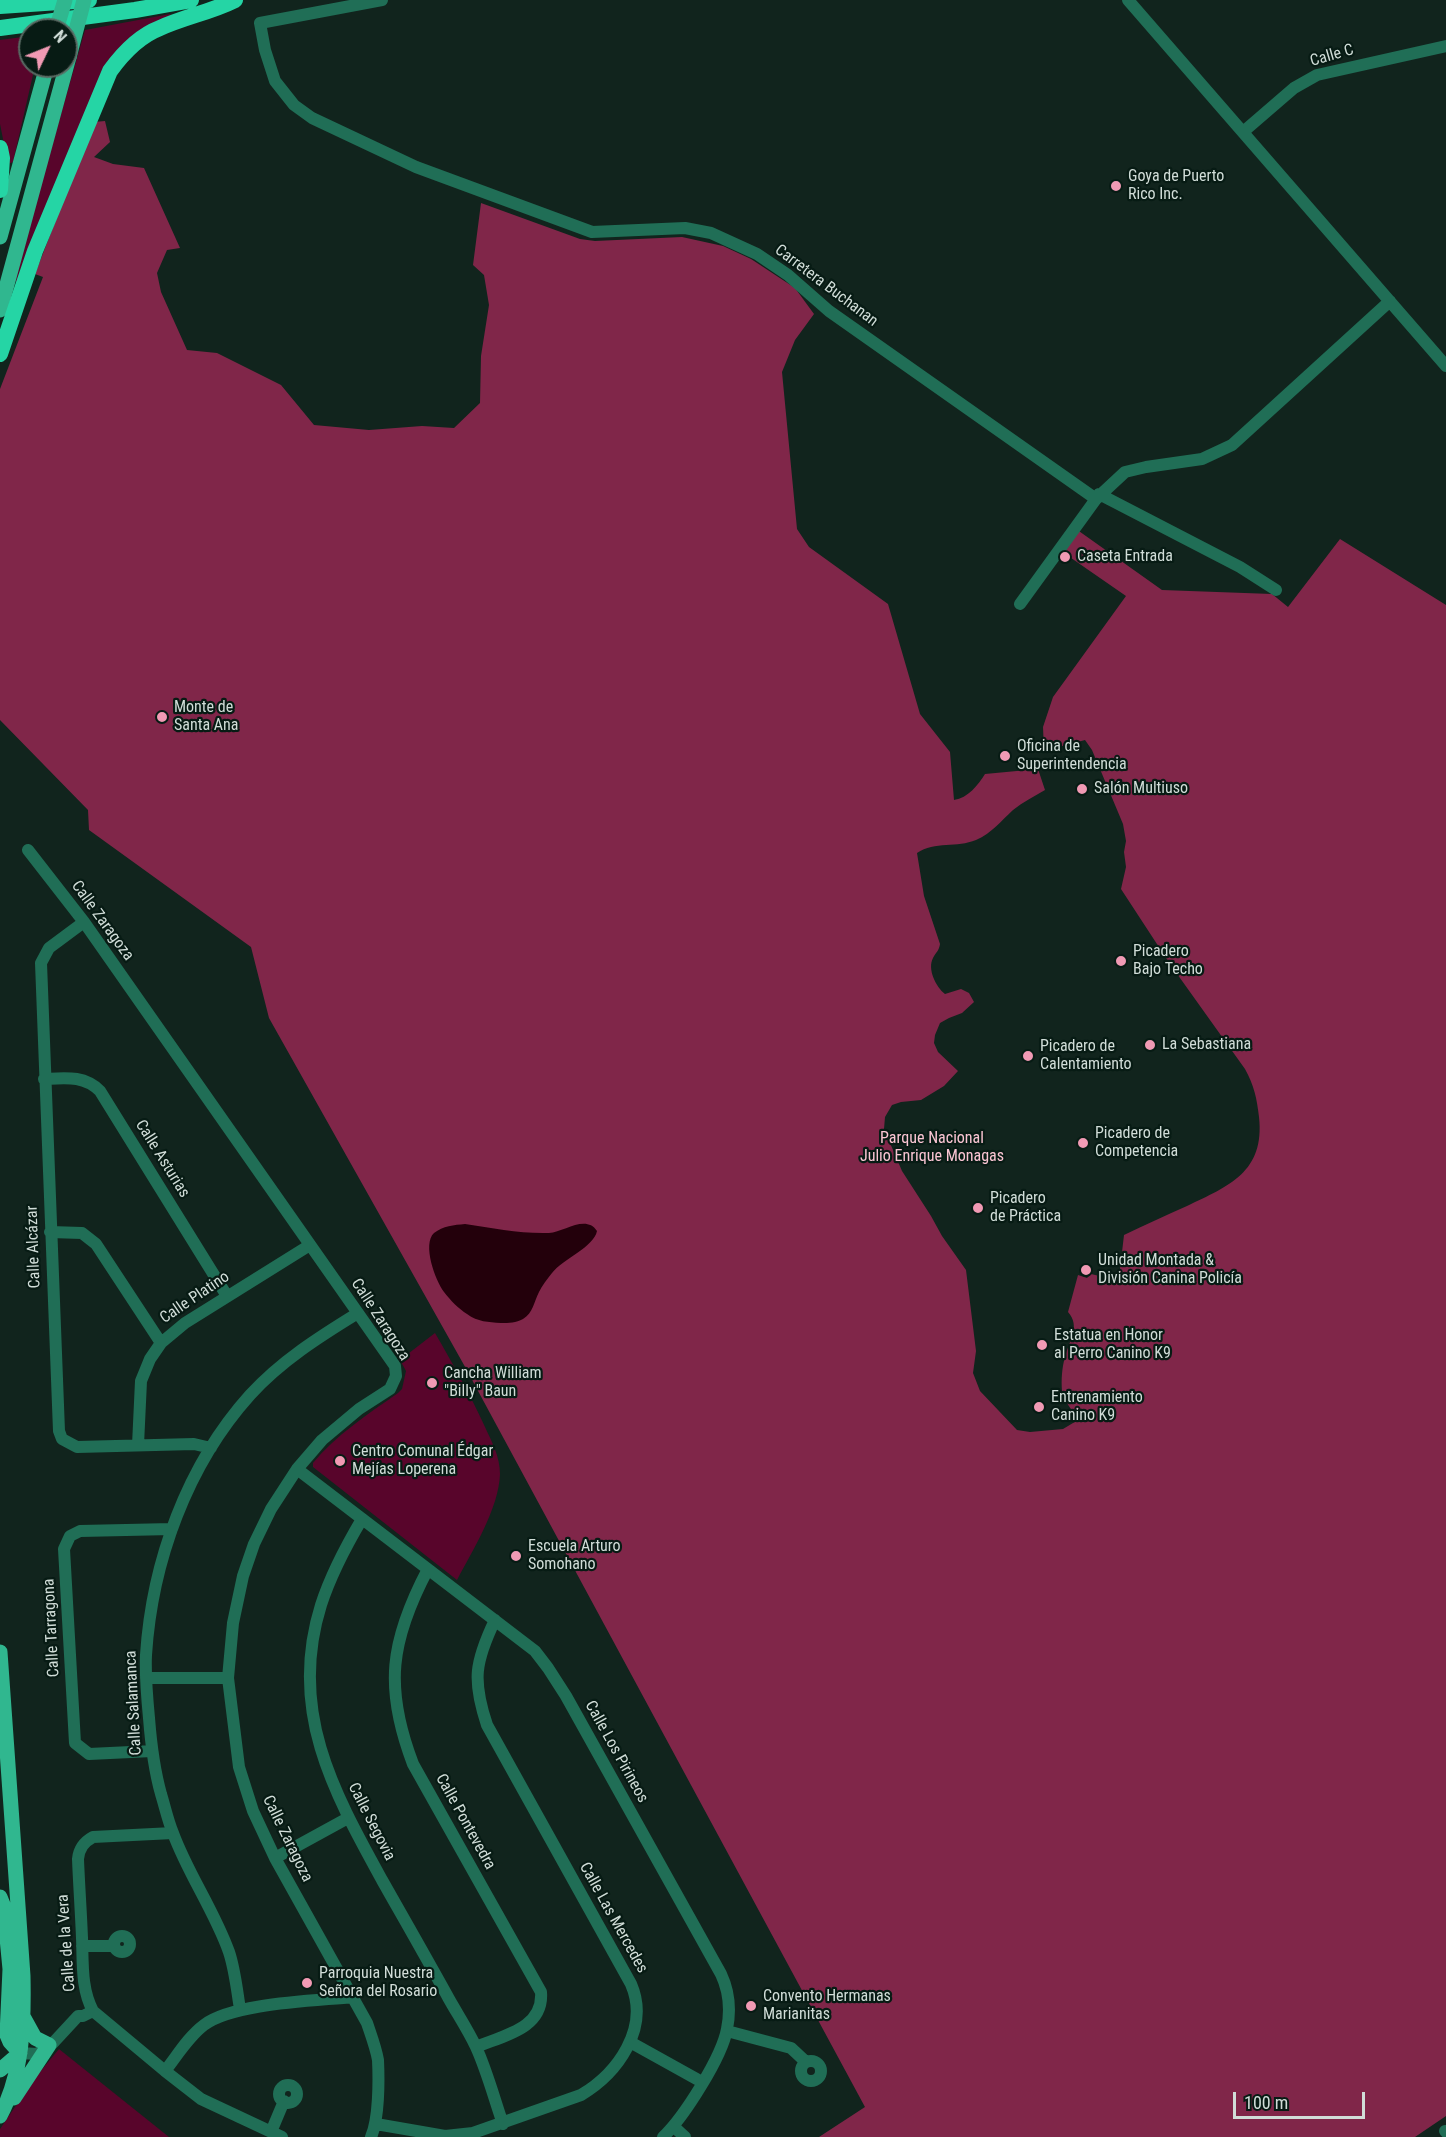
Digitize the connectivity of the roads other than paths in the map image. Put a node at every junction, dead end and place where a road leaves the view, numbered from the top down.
1 (65, 0) edge
2 (84, 0) edge
3 (89, 0) edge
4 (191, 0) edge
5 (235, 0) edge
6 (382, 0) edge
7 (1128, 0) edge
8 (0, 6) edge
9 (60, 18) edge
10 (0, 28) edge
11 (1446, 46) edge
12 (44, 78) edge
13 (1243, 132) junction
14 (0, 148) edge
15 (0, 190) edge
16 (0, 237) edge
17 (1390, 301) junction
18 (0, 310) edge
19 (0, 354) edge
20 (1446, 366) edge
21 (1098, 496) junction
22 (1276, 590) dead end
23 (1020, 604) dead end
24 (28, 850) dead end
25 (84, 922) junction
26 (44, 1079) junction
27 (50, 1232) junction
28 (310, 1245) junction
29 (227, 1296) junction
30 (358, 1313) junction
31 (161, 1343) junction
32 (138, 1445) junction
33 (211, 1448) junction
34 (297, 1469) junction
35 (362, 1519) junction
36 (172, 1529) junction
37 (428, 1569) junction
38 (495, 1620) junction
39 (0, 1652) edge
40 (146, 1678) junction
41 (228, 1678) junction
42 (152, 1751) junction
43 (348, 1818) junction
44 (173, 1833) junction
45 (275, 1858) junction
46 (0, 1897) edge
47 (82, 1946) junction
48 (113, 1946) dead end
49 (353, 1997) junction
50 (240, 2009) junction
51 (88, 2014) junction
52 (24, 2018) junction
53 (727, 2031) junction
54 (630, 2042) junction
55 (49, 2045) junction
56 (476, 2047) junction
57 (20, 2053) junction
58 (806, 2062) dead end
59 (0, 2070) edge
60 (165, 2071) junction
61 (16, 2072) junction
62 (702, 2082) junction
63 (0, 2083) edge
64 (284, 2101) dead end
65 (0, 2117) edge
66 (376, 2124) junction
67 (503, 2124) junction
68 (674, 2127) junction
69 (276, 2134) edge
70 (371, 2137) edge
71 (663, 2137) edge
72 (685, 2137) edge

1 - 9 main road, bridge
2 - 18 main road, bridge
3 - 8 highway
4 - 10 highway
5 - 19 highway
6 - 21 street, Carretera Buchanan
7 - 13 street
11 - 13 street, Calle C
12 - 16 main road
13 - 17 street
14 - 15 highway
17 - 20 street
17 - 21 street
21 - 22 street, Carretera Buchanan
21 - 23 street
24 - 25 street, Calle Zaragoza
25 - 26 street, Calle Alcázar
25 - 28 street, Calle Zaragoza
26 - 27 street, Calle Alcázar
26 - 29 street, Calle Asturias
27 - 31 street
27 - 32 street, Calle Alcázar
28 - 29 street, Calle Platino
28 - 30 street, Calle Zaragoza
29 - 31 street, Calle Platino
30 - 33 street, Calle Salamanca
30 - 34 street, Calle Zaragoza
31 - 32 street, Calle Platino
32 - 33 street, Calle Alcázar
33 - 36 street, Calle Salamanca
34 - 35 street, Calle Los Pirineos
34 - 41 street, Calle Zaragoza
35 - 37 street, Calle Los Pirineos
35 - 43 street, Calle Segovia
36 - 40 street, Calle Salamanca
36 - 42 street, Calle Tarragona
37 - 38 street, Calle Los Pirineos
37 - 56 street, Calle Pontevedra
38 - 53 street, Calle Los Pirineos
38 - 54 street, Calle Las Mercedes
39 - 52 main road
40 - 41 street
40 - 42 street, Calle Salamanca
41 - 45 street, Calle Zaragoza
42 - 44 street, Calle Salamanca
43 - 45 street
43 - 56 street, Calle Segovia
44 - 47 street, Calle de la Vera
44 - 50 street, Calle Salamanca
45 - 49 street, Calle Zaragoza
46 - 57 main road
47 - 48 street
47 - 51 street, Calle de la Vera
49 - 50 street
49 - 66 street, Calle Zaragoza
50 - 60 street
51 - 55 street
51 - 60 street, Calle de la Vera
52 - 55 main road
52 - 57 main road
53 - 58 street
53 - 62 street, Calle Los Pirineos
54 - 62 street
54 - 67 street, Calle Las Mercedes
55 - 57 street
55 - 65 main road
56 - 67 street, Calle Segovia
57 - 59 main road
57 - 61 main road
60 - 69 street, Calle de la Vera
61 - 63 main road
61 - 65 main road
62 - 68 street, Calle Los Pirineos
64 - 69 street
66 - 67 street, Calle Las Mercedes
66 - 70 street, Calle Zaragoza
68 - 71 street, Calle Los Pirineos
68 - 72 street

